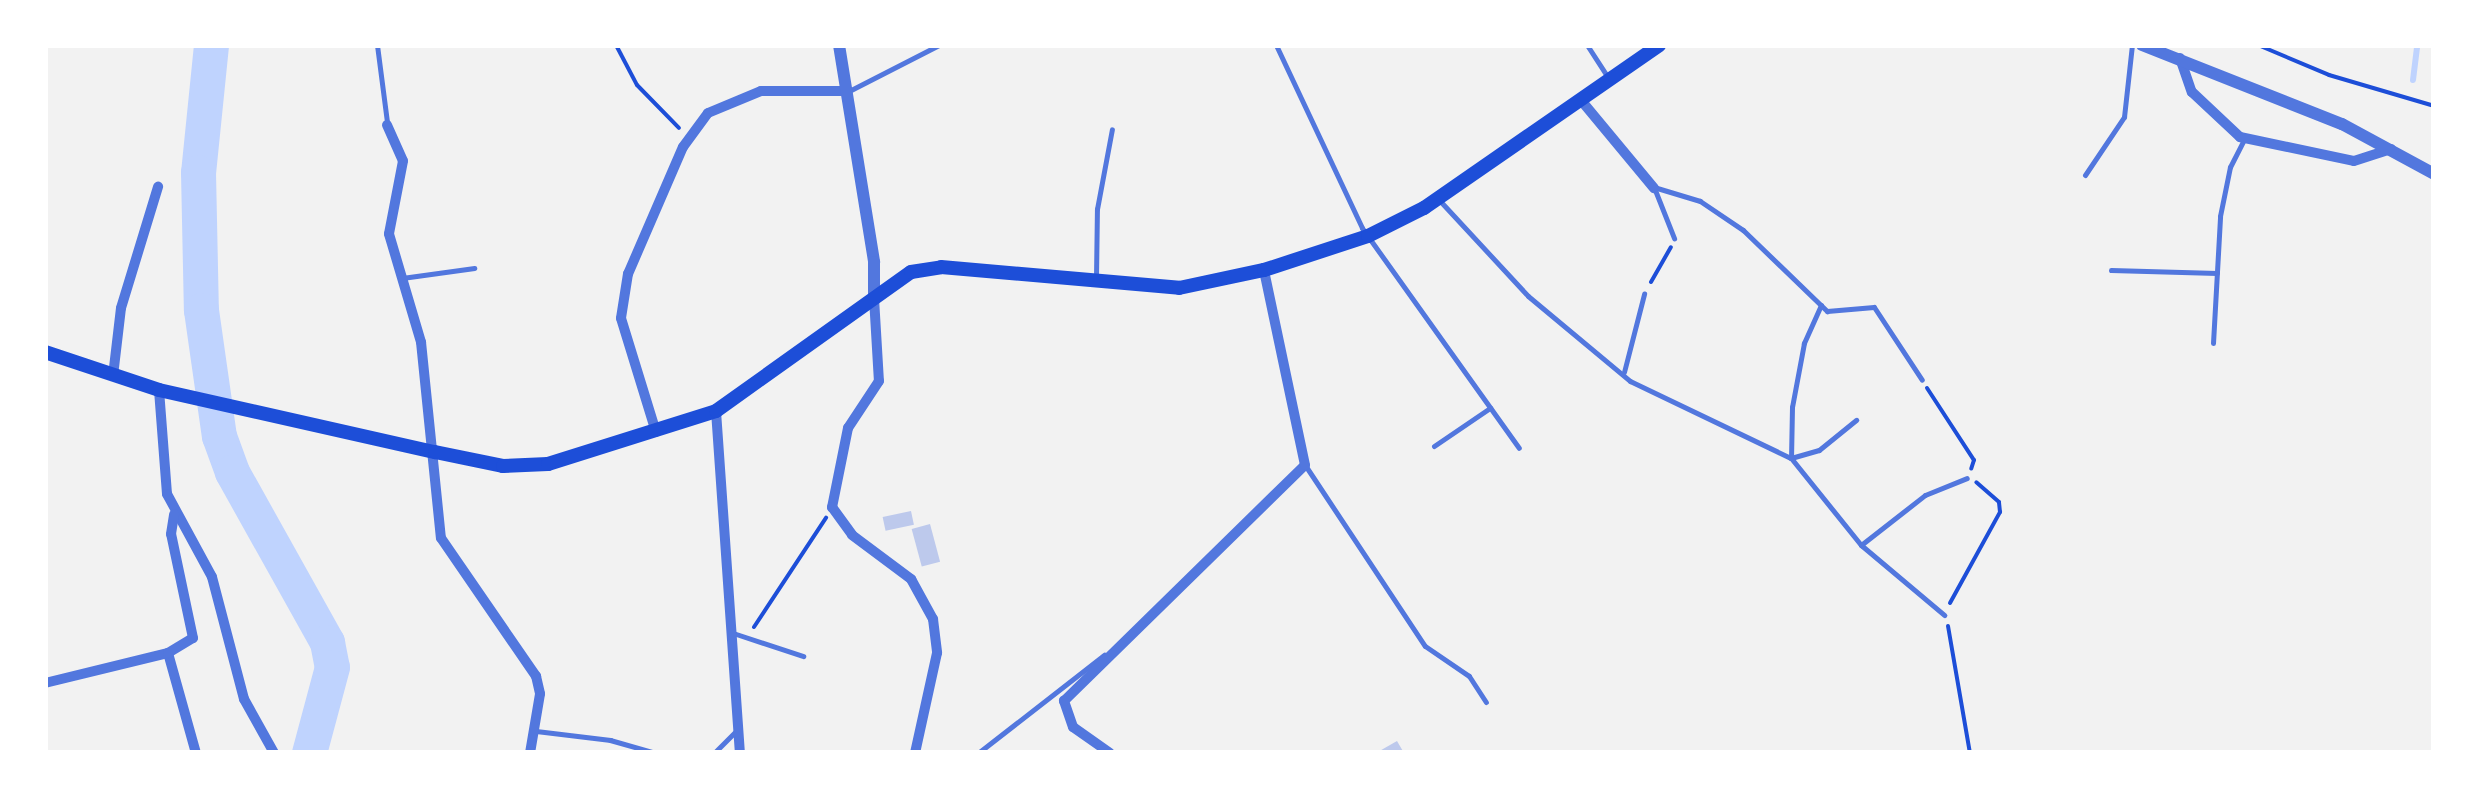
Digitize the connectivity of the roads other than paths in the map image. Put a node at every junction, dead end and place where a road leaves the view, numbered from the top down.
1 (377, 45) edge
2 (839, 45) edge
3 (938, 45) edge
4 (1276, 45) edge
5 (1587, 45) edge
6 (1660, 45) edge
7 (2132, 45) edge
8 (2142, 45) edge
9 (2180, 58) junction
10 (1609, 78) junction
11 (846, 92) junction
12 (1580, 99) junction
13 (387, 125) joint
14 (1112, 129) dead end
15 (2244, 138) junction
16 (2394, 147) junction
17 (2434, 174) edge
18 (2085, 175) dead end
19 (158, 186) dead end
20 (1654, 188) junction
21 (1438, 198) junction
22 (1368, 236) junction
23 (1674, 238) road end
24 (474, 268) dead end
25 (1264, 270) junction
26 (2110, 270) dead end
27 (2217, 273) junction
28 (402, 278) junction
29 (1096, 280) junction
30 (1644, 294) road end
31 (874, 297) junction
32 (1821, 305) junction
33 (2213, 343) dead end
34 (45, 352) edge
35 (1624, 372) junction
36 (113, 378) junction
37 (1922, 380) road end
38 (158, 390) junction
39 (1490, 408) junction
40 (716, 410) junction
41 (1856, 420) dead end
42 (656, 432) junction
43 (1434, 446) dead end
44 (1519, 448) dead end
45 (434, 452) junction
46 (1791, 458) junction
47 (1305, 465) junction
48 (1967, 478) road end
49 (174, 513) junction
50 (1861, 544) junction
51 (1944, 615) road end
52 (733, 633) junction
53 (168, 653) junction
54 (1104, 655) junction
55 (803, 656) dead end
56 (45, 683) edge
57 (1486, 702) dead end
58 (739, 730) junction
59 (533, 732) junction
60 (196, 753) edge
61 (274, 753) edge
62 (530, 753) edge
63 (656, 753) edge
64 (714, 753) edge
65 (740, 753) edge
66 (915, 753) edge
67 (978, 753) edge
68 (1110, 753) edge

1 - 13 lane
2 - 11 street
3 - 11 lane
4 - 22 lane
5 - 10 lane
6 - 10 main road
7 - 18 lane
8 - 9 street
9 - 15 street
9 - 16 street
10 - 12 main road
11 - 31 street
11 - 42 street
12 - 20 street
12 - 21 main road
13 - 28 street
14 - 29 lane
15 - 16 street
15 - 27 lane
16 - 17 street
19 - 36 street
20 - 23 lane
20 - 32 lane
21 - 22 main road
21 - 35 lane
22 - 25 main road
22 - 39 lane
24 - 28 lane
25 - 29 main road
25 - 47 street
26 - 27 lane
27 - 33 lane
28 - 45 street
29 - 31 main road
30 - 35 lane
31 - 40 main road
31 - 66 street
32 - 37 lane
32 - 46 lane
34 - 36 main road
35 - 46 lane
36 - 38 main road
38 - 45 main road
38 - 49 street
39 - 43 lane
39 - 44 lane
40 - 42 main road
40 - 52 street
41 - 46 lane
42 - 45 main road
45 - 59 street
46 - 50 lane
47 - 54 street
47 - 57 lane
48 - 50 lane
49 - 53 street
49 - 61 street
50 - 51 lane
52 - 55 lane
52 - 58 street
53 - 56 street
53 - 60 street
54 - 67 lane
54 - 68 street
58 - 64 lane
58 - 65 street
59 - 62 street
59 - 63 lane

